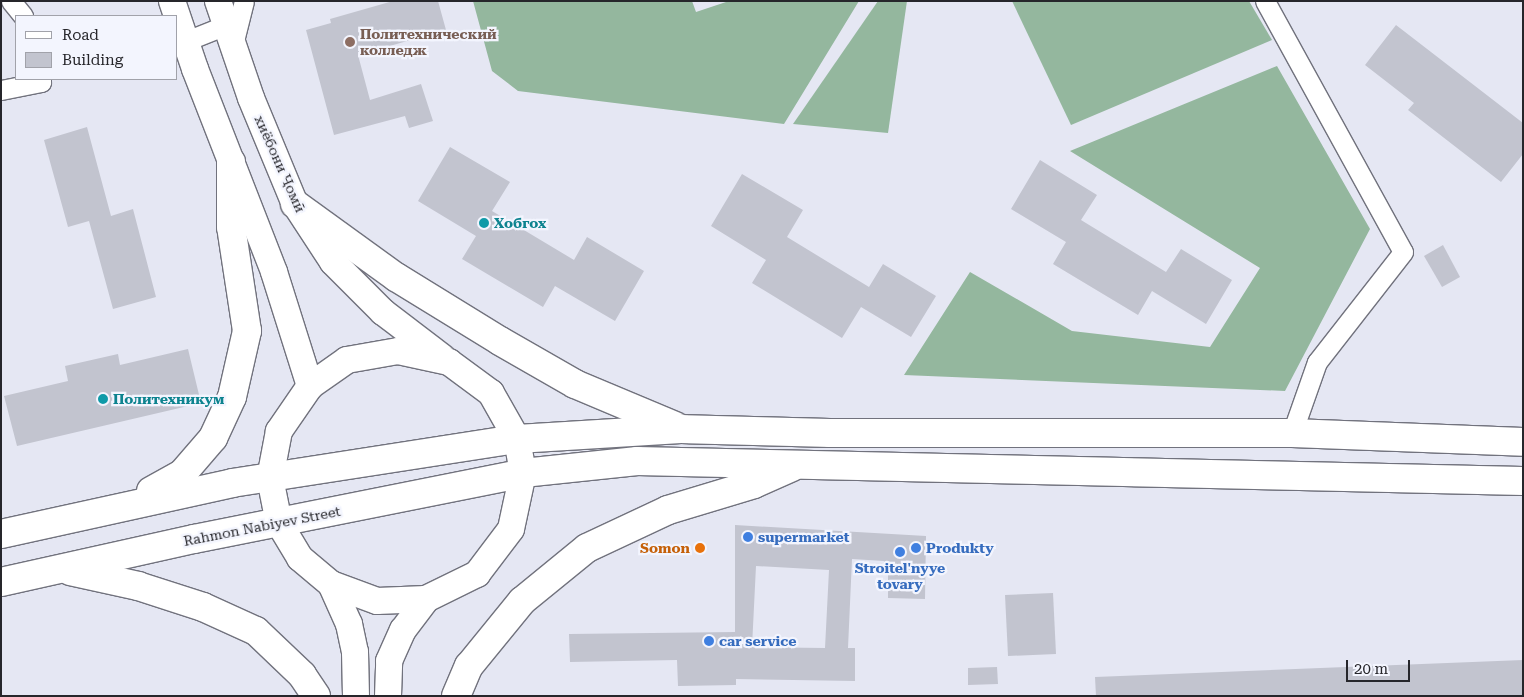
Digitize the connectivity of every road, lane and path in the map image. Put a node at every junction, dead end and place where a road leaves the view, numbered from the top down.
1 (11, 1) edge
2 (172, 1) edge
3 (244, 1) edge
4 (1265, 1) edge
5 (22, 15) edge
6 (175, 15) edge
7 (226, 24) edge
8 (178, 29) edge
9 (181, 43) edge
10 (44, 80) edge
11 (1, 90) edge
12 (231, 162) junction
13 (295, 204) junction
14 (449, 362) junction
15 (310, 386) junction
16 (681, 429) junction
17 (830, 433) junction
18 (1292, 433) junction
19 (517, 439) junction
20 (1523, 442) edge
21 (797, 465) junction
22 (830, 466) junction
23 (523, 473) junction
24 (270, 478) junction
25 (1523, 481) edge
26 (119, 507) junction
27 (279, 522) junction
28 (1, 534) edge
29 (61, 569) junction
30 (1, 582) edge
31 (331, 584) junction
32 (426, 599) junction
33 (316, 696) edge
34 (356, 696) edge
35 (388, 696) edge
36 (456, 696) edge

1 - 5 street
2 - 6 main road
3 - 7 street
4 - 18 street
7 - 9 street
7 - 13 main road, хиёбони Ҷомӣ
8 - 9 main road
9 - 12 main road
10 - 11 street
12 - 15 main road
12 - 26 main road
13 - 14 main road, хиёбони Ҷомӣ
13 - 16 main road
14 - 15 main road
14 - 19 main road, хиёбони Ҷомӣ
15 - 24 main road
16 - 17 main road
16 - 19 main road
17 - 18 main road
17 - 22 main road
18 - 20 main road
19 - 23 main road, хиёбони Ҷомӣ
19 - 24 main road
21 - 22 main road, Rahmon Nabiyev Street
21 - 23 main road, Rahmon Nabiyev Street
21 - 36 main road
22 - 25 main road, Rahmon Nabiyev Street
23 - 27 main road, Rahmon Nabiyev Street
23 - 32 main road
24 - 26 main road
24 - 27 main road
26 - 28 main road
27 - 29 main road, Rahmon Nabiyev Street
27 - 31 main road
29 - 30 main road, Rahmon Nabiyev Street
29 - 33 main road
31 - 32 main road
31 - 34 main road
32 - 35 main road

